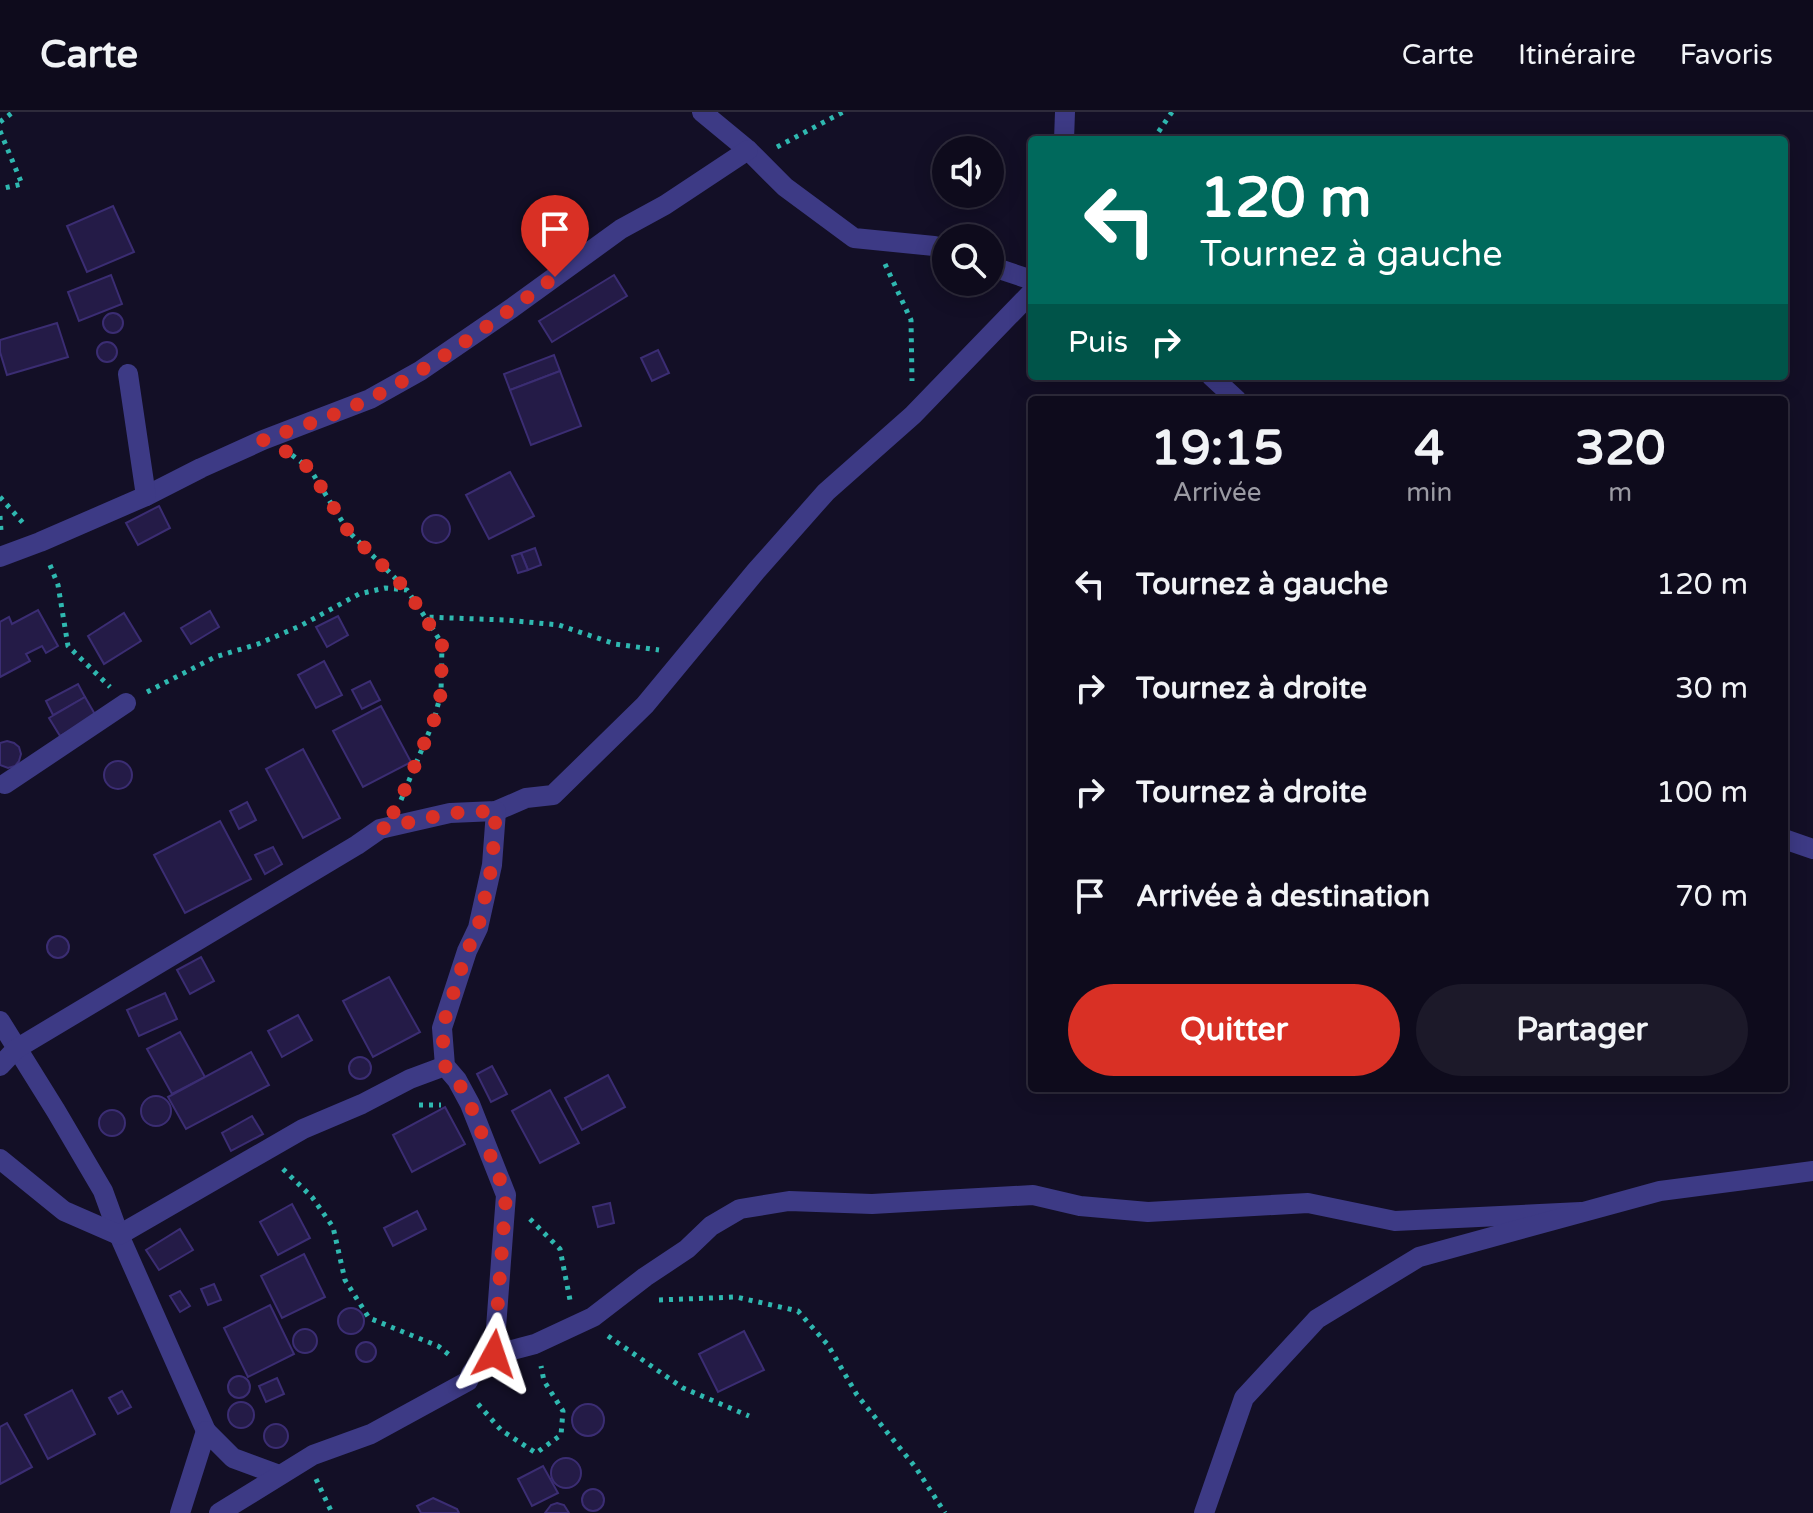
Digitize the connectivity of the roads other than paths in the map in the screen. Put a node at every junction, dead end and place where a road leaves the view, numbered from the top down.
1 (702, 112) edge
2 (1065, 112) edge
3 (1064, 136) edge
4 (752, 154) junction
5 (932, 246) edge
6 (1004, 271) edge
7 (1028, 279) edge
8 (1028, 296) edge
9 (128, 374) dead end
10 (1215, 380) edge
11 (1233, 396) edge
12 (146, 496) junction
13 (0, 557) edge
14 (126, 703) road end
15 (2, 787) edge
16 (496, 811) junction
17 (1788, 840) edge
18 (1813, 849) edge
19 (0, 1021) edge
20 (16, 1049) junction
21 (0, 1066) edge
22 (445, 1066) junction
23 (0, 1159) edge
24 (1813, 1171) edge
25 (1581, 1212) junction
26 (119, 1235) junction
27 (494, 1354) junction
28 (206, 1431) junction
29 (279, 1475) junction
30 (180, 1513) edge
31 (219, 1513) edge
32 (1204, 1513) edge

1 - 4 street
2 - 3 street
4 - 5 street
4 - 12 street
6 - 7 street
8 - 16 street
9 - 12 street
10 - 11 street
12 - 13 street
14 - 15 street
16 - 20 street
16 - 22 street
17 - 18 street
19 - 20 street
20 - 21 street
20 - 26 street
22 - 26 street
22 - 27 street
23 - 26 street
24 - 25 street
25 - 27 street
25 - 32 street
26 - 28 street
27 - 29 street
28 - 29 street
28 - 30 street
29 - 31 street

